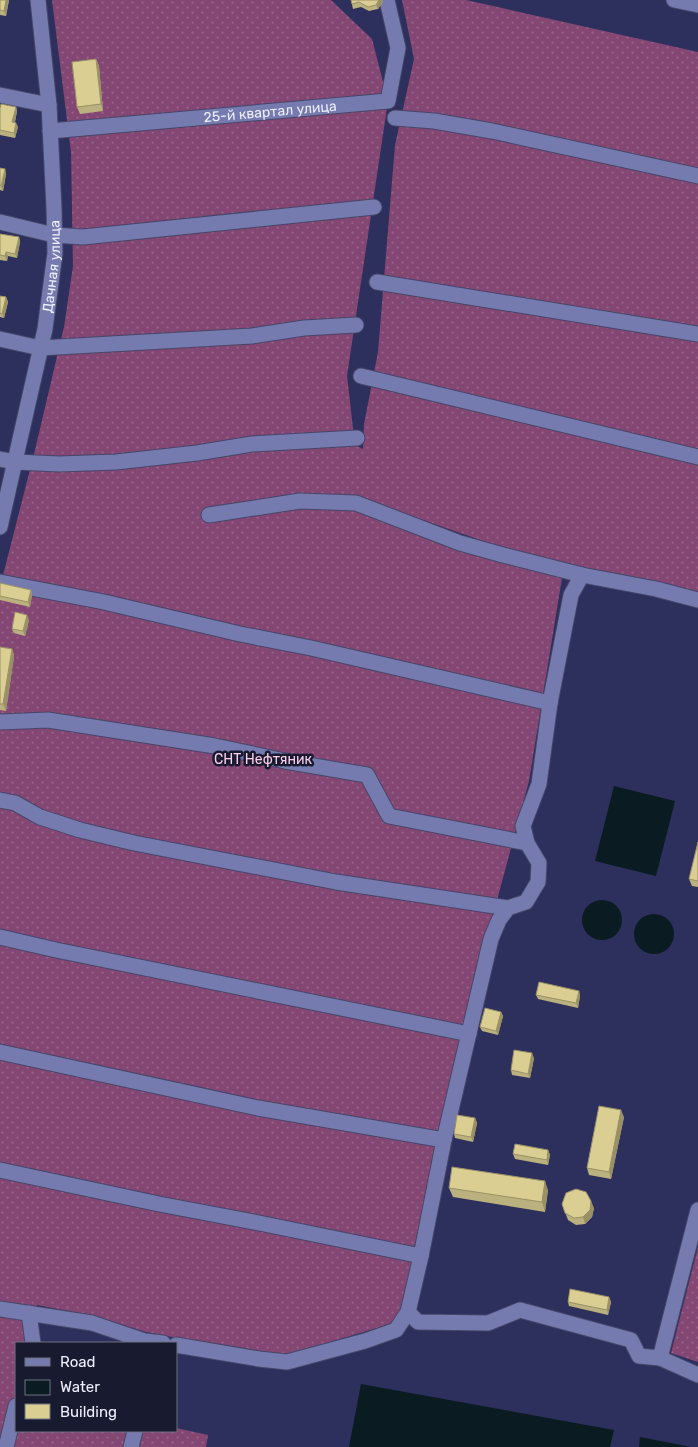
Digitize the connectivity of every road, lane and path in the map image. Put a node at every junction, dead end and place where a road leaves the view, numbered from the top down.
1 (38, 0) edge
2 (387, 0) edge
3 (674, 0) edge
4 (698, 5) edge
5 (0, 95) edge
6 (49, 105) junction
7 (395, 118) dead end
8 (50, 130) junction
9 (698, 176) edge
10 (374, 207) dead end
11 (0, 222) edge
12 (54, 235) junction
13 (377, 282) dead end
14 (356, 325) dead end
15 (698, 334) edge
16 (0, 339) edge
17 (40, 348) junction
18 (361, 376) dead end
19 (357, 438) dead end
20 (698, 457) edge
21 (0, 459) edge
22 (15, 462) junction
23 (209, 515) dead end
24 (0, 527) edge
25 (582, 576) junction
26 (0, 582) edge
27 (698, 600) edge
28 (550, 703) junction
29 (0, 722) edge
30 (0, 800) edge
31 (527, 843) junction
32 (508, 908) junction
33 (0, 937) edge
34 (469, 1034) junction
35 (0, 1052) edge
36 (444, 1140) junction
37 (0, 1170) edge
38 (698, 1210) edge
39 (421, 1256) junction
40 (0, 1309) edge
41 (29, 1312) junction
42 (408, 1312) junction
43 (33, 1342) edge
44 (145, 1342) edge
45 (178, 1345) edge
46 (660, 1358) junction
47 (698, 1375) edge
48 (15, 1410) edge
49 (135, 1432) edge
50 (6, 1447) edge
51 (131, 1447) edge

1 - 6 street, Дачная улица
2 - 8 street, 25-й квартал улица
3 - 4 street
5 - 6 street
6 - 8 street, Дачная улица
7 - 9 street
8 - 12 street, Дачная улица
10 - 12 street
11 - 12 street
12 - 17 street, Дачная улица
13 - 15 street
14 - 17 street
16 - 17 street
17 - 22 street, Дачная улица
18 - 20 street
19 - 22 street
21 - 22 street
22 - 24 street, Дачная улица
23 - 25 street
25 - 27 street
25 - 28 street
26 - 28 street
28 - 31 street
29 - 31 street
30 - 32 street
31 - 32 street
32 - 34 street
33 - 34 street
34 - 36 street
35 - 36 street
36 - 39 street
37 - 39 street
38 - 46 street
39 - 42 street
40 - 41 street
41 - 43 street
41 - 44 street
42 - 45 street
42 - 46 street
46 - 47 street
48 - 50 street
49 - 51 street

